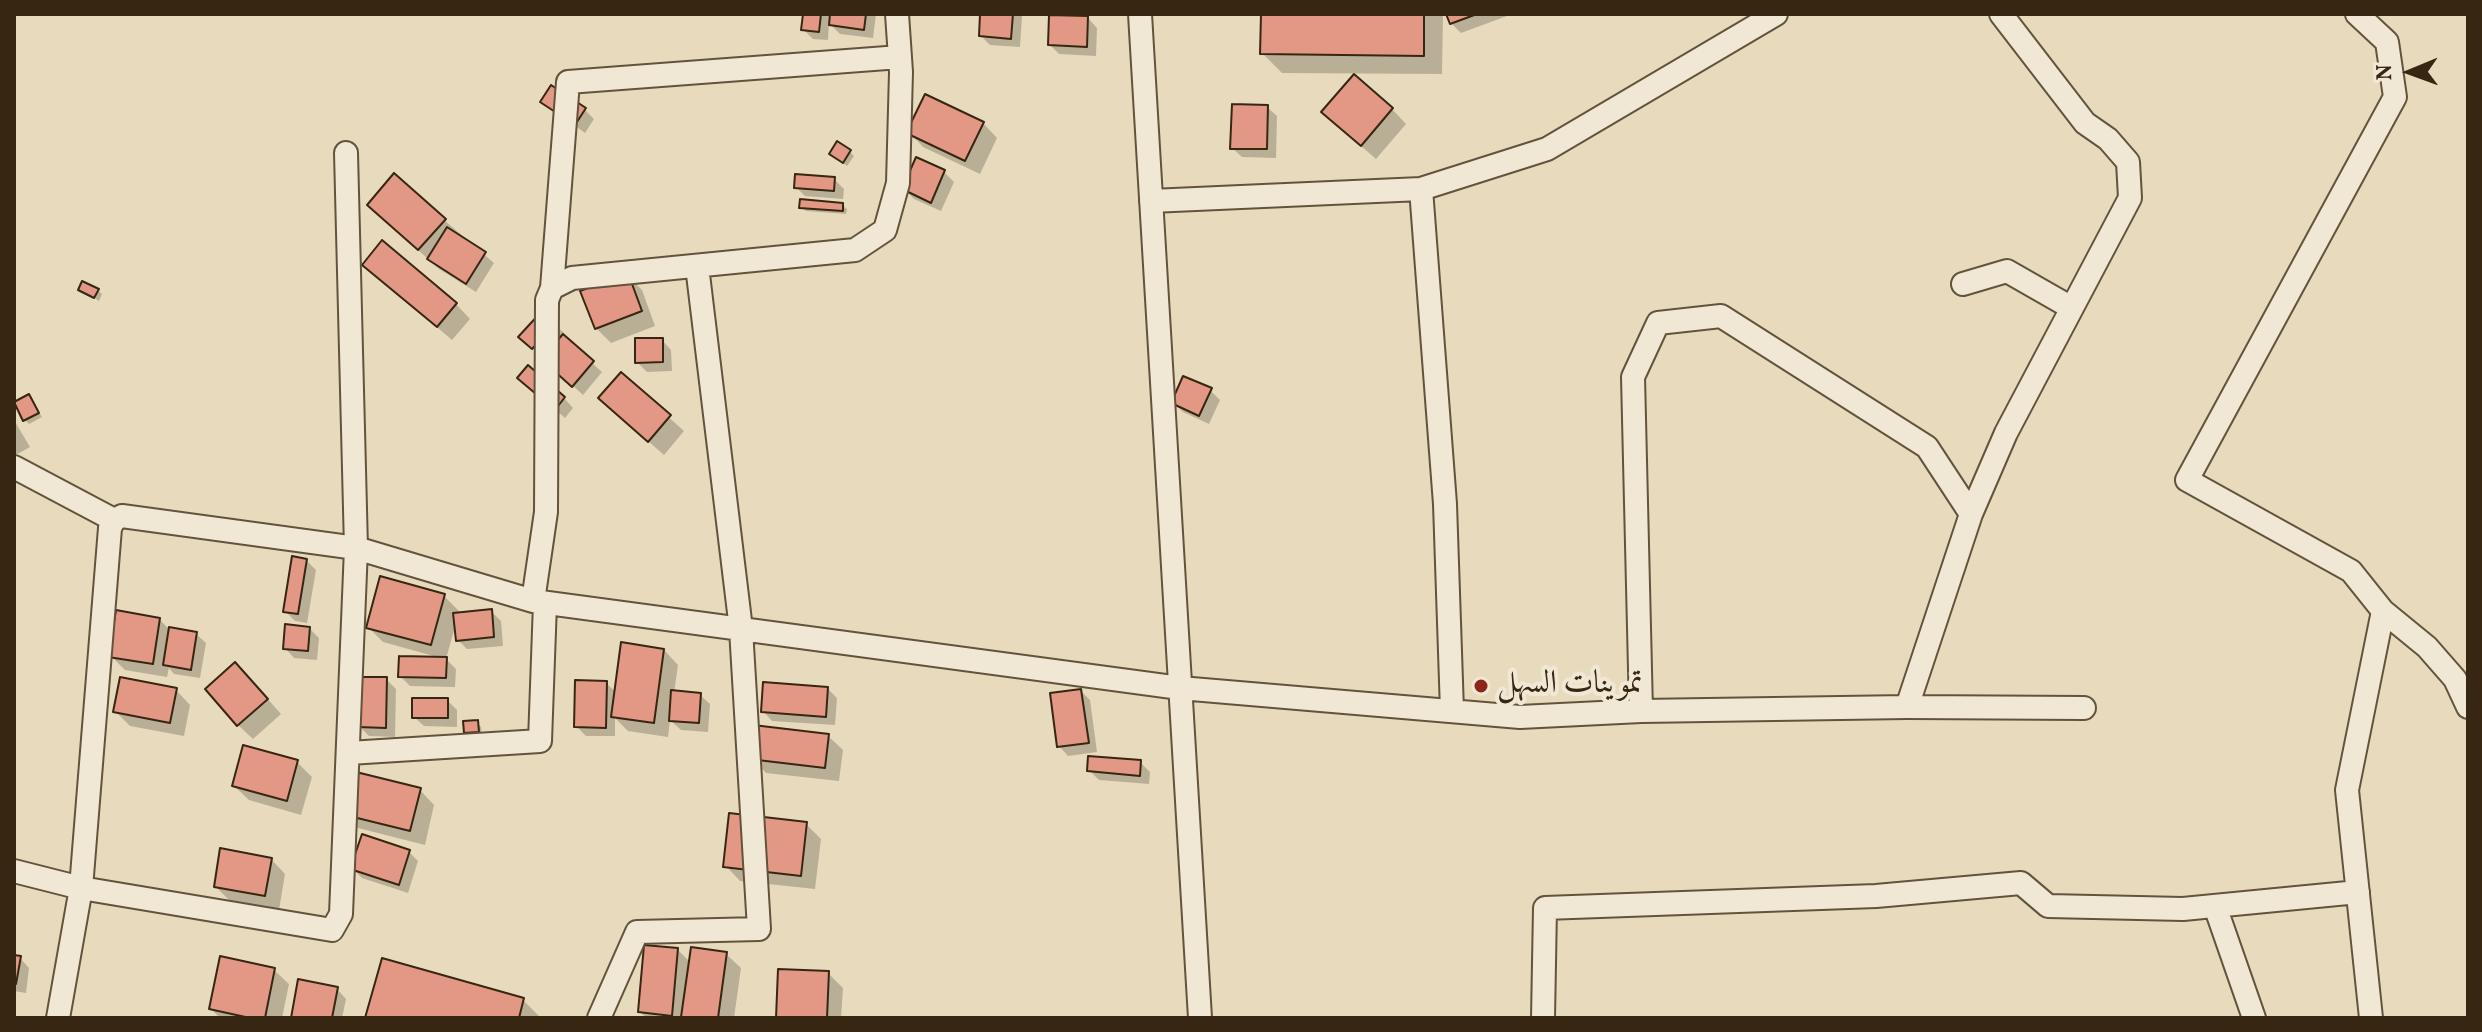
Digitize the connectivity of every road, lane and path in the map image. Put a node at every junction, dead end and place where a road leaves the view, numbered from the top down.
1 (897, 14) edge
2 (1140, 14) edge
3 (1776, 14) edge
4 (2001, 14) edge
5 (2357, 14) edge
6 (900, 57) junction
7 (346, 153) dead end
8 (1421, 189) junction
9 (1151, 201) junction
10 (697, 266) junction
11 (1963, 284) dead end
12 (552, 288) junction
13 (2070, 307) junction
14 (14, 467) edge
15 (1971, 514) junction
16 (114, 520) junction
17 (356, 548) junction
18 (539, 602) junction
19 (2383, 611) junction
20 (741, 629) junction
21 (1180, 688) junction
22 (1907, 707) junction
23 (2468, 707) edge
24 (2084, 708) dead end
25 (1452, 711) junction
26 (1641, 711) junction
27 (349, 753) junction
28 (14, 871) edge
29 (81, 888) junction
30 (2358, 892) junction
31 (2215, 906) junction
32 (58, 1018) edge
33 (599, 1018) edge
34 (1200, 1018) edge
35 (1543, 1018) edge
36 (2254, 1018) edge
37 (2371, 1018) edge

1 - 6 street
2 - 9 street
3 - 8 street
4 - 13 street
5 - 19 street
6 - 10 street
6 - 12 street
7 - 17 street
8 - 9 street
8 - 25 street
9 - 21 street
10 - 12 street
10 - 20 street
11 - 13 street
12 - 18 street
13 - 15 street
14 - 16 street
15 - 22 street
15 - 26 street
16 - 17 street
16 - 29 street
17 - 18 street
17 - 27 street
18 - 20 street
18 - 27 street
19 - 23 street
19 - 30 street
20 - 21 street
20 - 33 street
21 - 25 street
21 - 34 street
22 - 24 street
22 - 26 street
25 - 26 street
27 - 29 street
28 - 29 street
29 - 32 street
30 - 31 street
30 - 37 street
31 - 35 street
31 - 36 street

